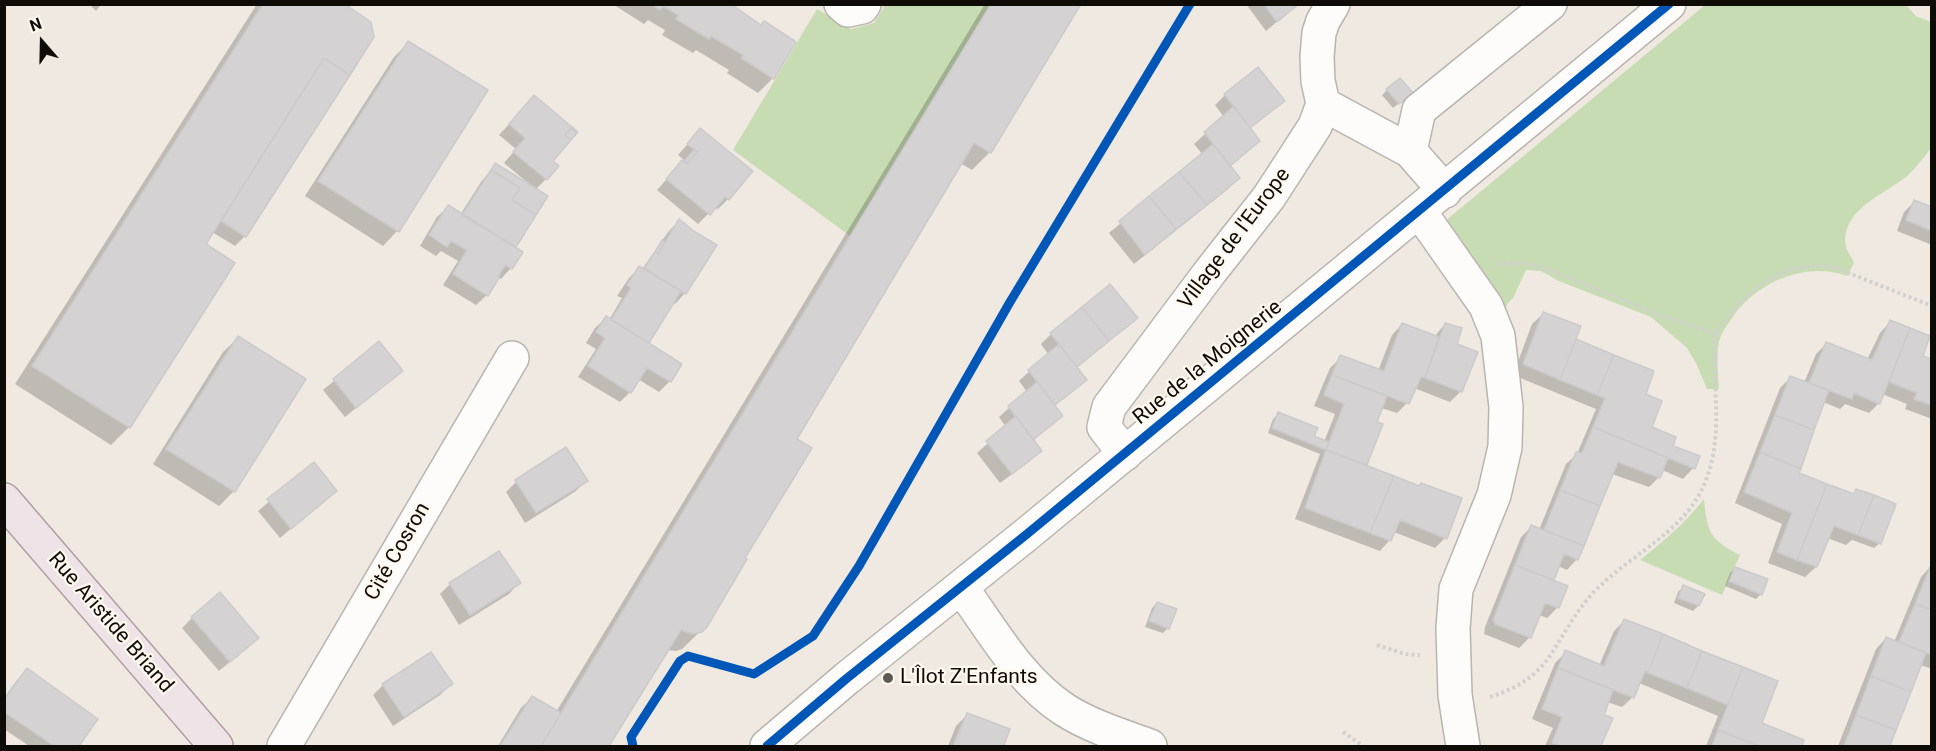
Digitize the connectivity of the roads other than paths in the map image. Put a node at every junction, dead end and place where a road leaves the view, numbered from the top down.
1 (841, 4) edge
2 (864, 4) edge
3 (1333, 4) edge
4 (1550, 4) edge
5 (1655, 9) edge
6 (1323, 104) junction
7 (1410, 151) junction
8 (1444, 191) junction
9 (1420, 212) junction
10 (512, 358) dead end
11 (1125, 454) junction
12 (4, 500) edge
13 (961, 587) junction
14 (216, 747) edge
15 (284, 747) edge
16 (767, 747) edge
17 (1150, 747) edge
18 (1463, 747) edge

1 - 2 street
3 - 6 street
4 - 7 street
5 - 8 street, Rue de la Moignerie
6 - 7 street
6 - 11 street, Village de l'Europe
7 - 8 street
8 - 9 street, Rue de la Moignerie
9 - 11 street, Rue de la Moignerie
9 - 18 street
10 - 15 street, Cité Cosron
11 - 13 street, Rue de la Moignerie
12 - 14 main road, Rue Aristide Briand
13 - 16 street, Rue de la Moignerie
13 - 17 street

